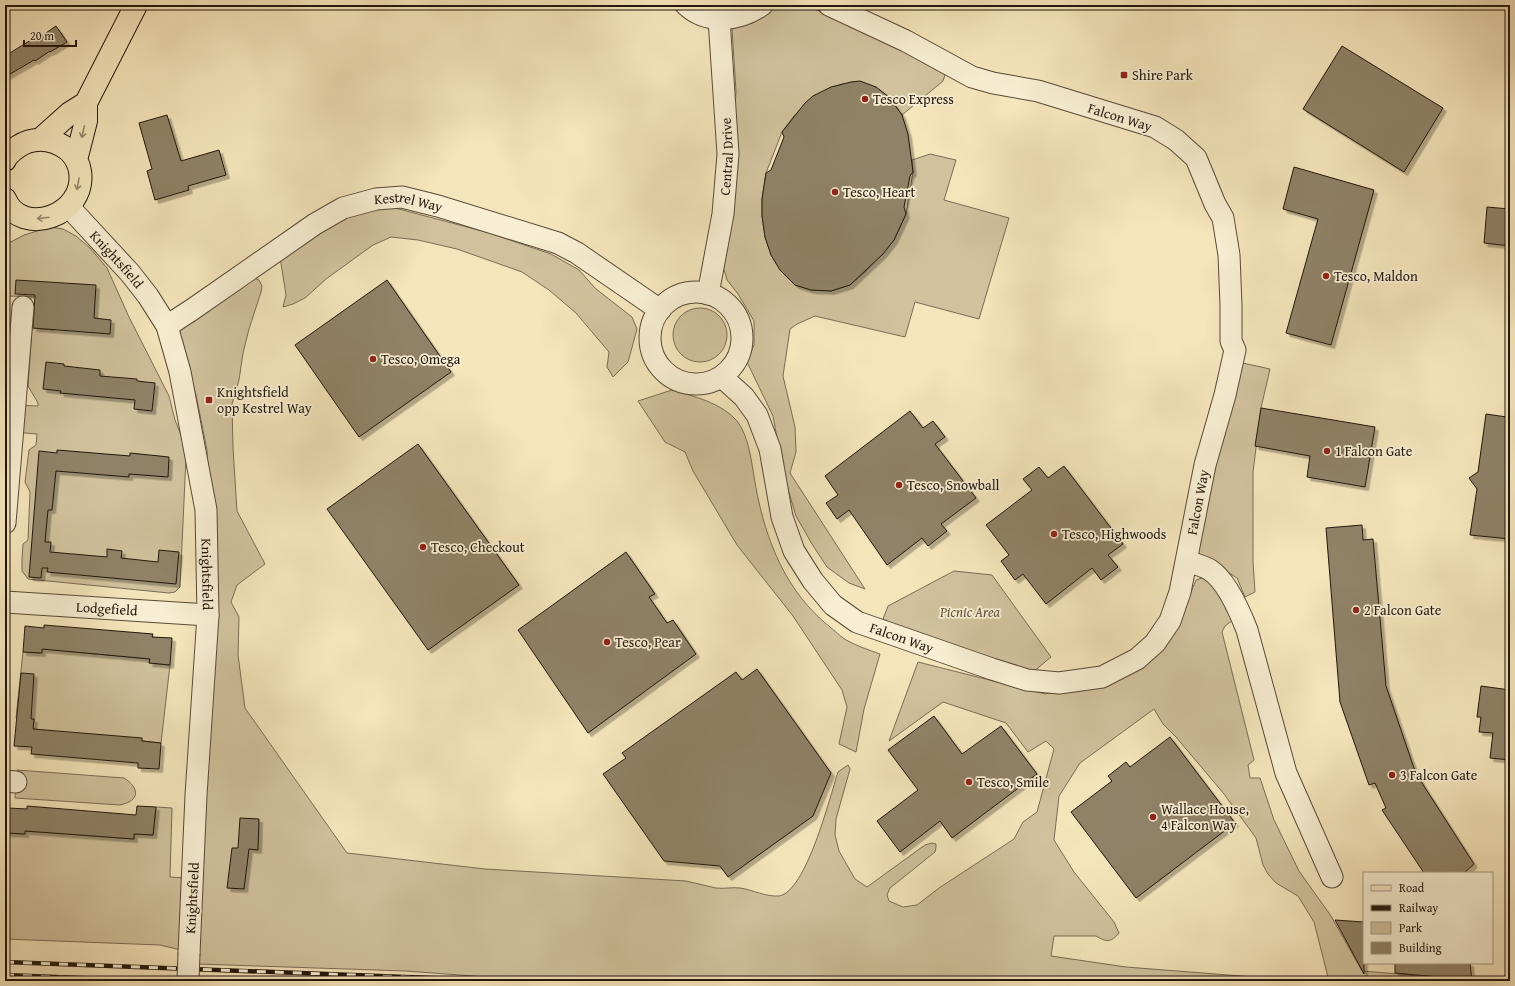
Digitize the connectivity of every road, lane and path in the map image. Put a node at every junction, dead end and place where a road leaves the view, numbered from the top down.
1 (136, 5) edge
2 (686, 5) edge
3 (762, 5) edge
4 (829, 5) edge
5 (719, 19) junction
6 (86, 103) junction
7 (41, 139) junction
8 (6, 157) edge
9 (76, 160) junction
10 (69, 207) junction
11 (8, 212) edge
12 (708, 294) junction
13 (23, 307) dead end
14 (660, 310) junction
15 (167, 326) junction
16 (722, 377) junction
17 (5, 523) edge
18 (1187, 561) junction
19 (5, 602) edge
20 (208, 616) junction
21 (1332, 877) dead end
22 (188, 981) edge

1 - 6 main road
2 - 5 street
3 - 5 street
4 - 18 street, Falcon Way
5 - 12 street, Central Drive
6 - 7 main road
6 -> 9 main road
7 - 8 main road
7 - 9 main road
9 -> 10 main road
10 -> 11 main road
10 - 15 street, Knightsfield
12 - 14 street
12 - 16 street
13 - 17 street
14 - 15 street, Kestrel Way
14 - 16 street
15 - 20 street, Knightsfield
16 - 18 street, Falcon Way
18 - 21 street
19 - 20 street, Lodgefield
20 - 22 street, Knightsfield, bridge

